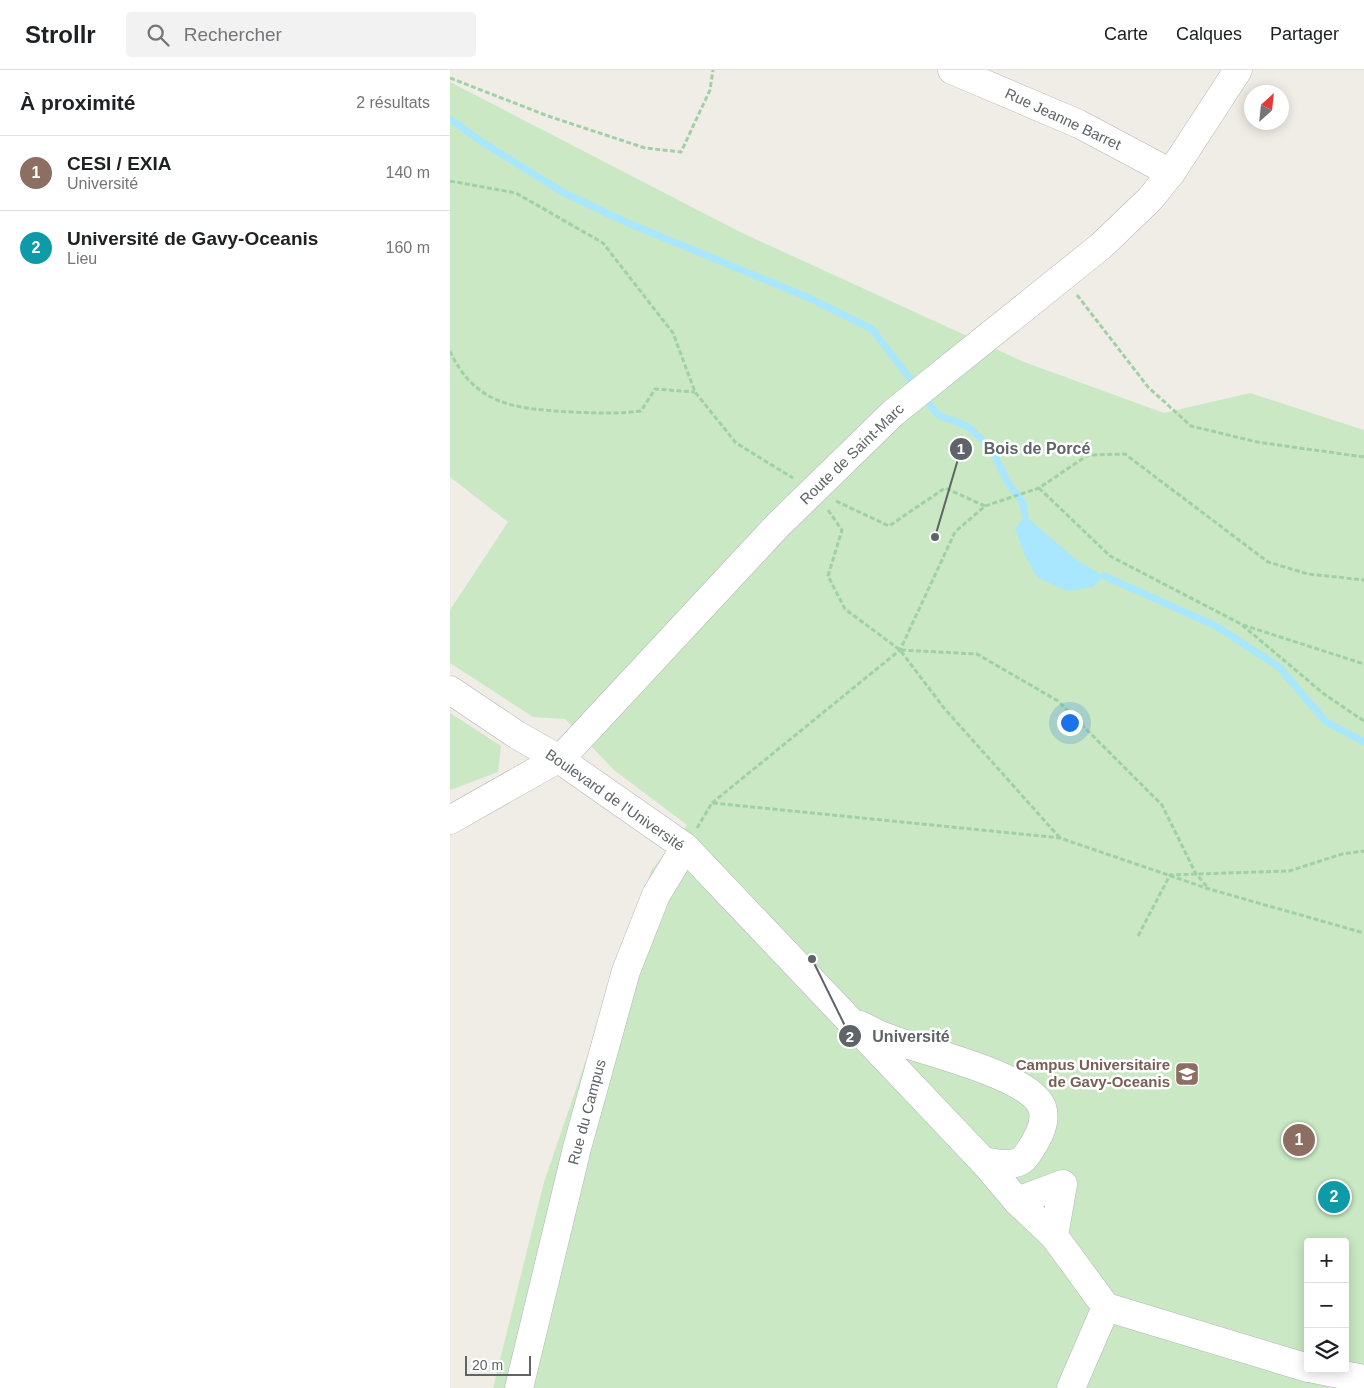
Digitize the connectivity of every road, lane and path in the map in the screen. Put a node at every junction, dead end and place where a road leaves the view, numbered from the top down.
1 (713, 70) edge
2 (952, 70) edge
3 (1238, 70) edge
4 (450, 78) edge
5 (1171, 173) junction
6 (450, 181) edge
7 (1063, 276) junction
8 (450, 351) edge
9 (695, 392) junction
10 (1364, 457) edge
11 (1039, 488) junction
12 (815, 491) junction
13 (985, 506) junction
14 (1364, 580) edge
15 (1241, 624) junction
16 (900, 650) junction
17 (1364, 664) edge
18 (450, 690) edge
19 (1364, 720) edge
20 (559, 759) junction
21 (712, 803) junction
22 (450, 820) edge
23 (1060, 838) junction
24 (685, 847) junction
25 (1364, 851) edge
26 (1196, 874) junction
27 (1170, 875) junction
28 (1209, 889) junction
29 (1364, 934) edge
30 (1138, 936) dead end
31 (846, 1017) junction
32 (983, 1161) junction
33 (1017, 1201) junction
34 (1054, 1236) junction
35 (1106, 1307) junction
36 (1304, 1367) edge
37 (1334, 1373) edge
38 (1364, 1379) edge
39 (519, 1388) edge
40 (1071, 1388) edge

1 - 4 path
2 - 5 street, Rue Jeanne Barret
3 - 5 street, Route de Saint-Marc
5 - 7 street, Route de Saint-Marc
6 - 9 path
7 - 10 path
7 - 12 street, Route de Saint-Marc
8 - 9 path
9 - 12 path
11 - 13 path
11 - 14 path
11 - 15 path
12 - 13 path
12 - 16 path
12 - 20 street, Route de Saint-Marc
13 - 16 path
15 - 17 path
15 - 19 path
16 - 21 path
16 - 23 path
16 - 26 path
18 - 20 street, Boulevard de l'Université
20 - 22 street, Route de Saint-Marc
20 - 24 street, Boulevard de l'Université
21 - 23 path
21 - 24 path
23 - 27 path
24 - 31 street, Boulevard de l'Université
24 - 39 street, Rue du Campus
25 - 26 path
26 - 27 path
26 - 28 path
27 - 28 path
27 - 30 path
28 - 29 path
31 - 32 street, Boulevard de l'Université
31 - 32 street, Boulevard de l'Université
32 - 33 street
33 - 34 street
33 - 34 street
34 - 35 street
35 - 36 street
35 - 40 street
37 - 38 street

